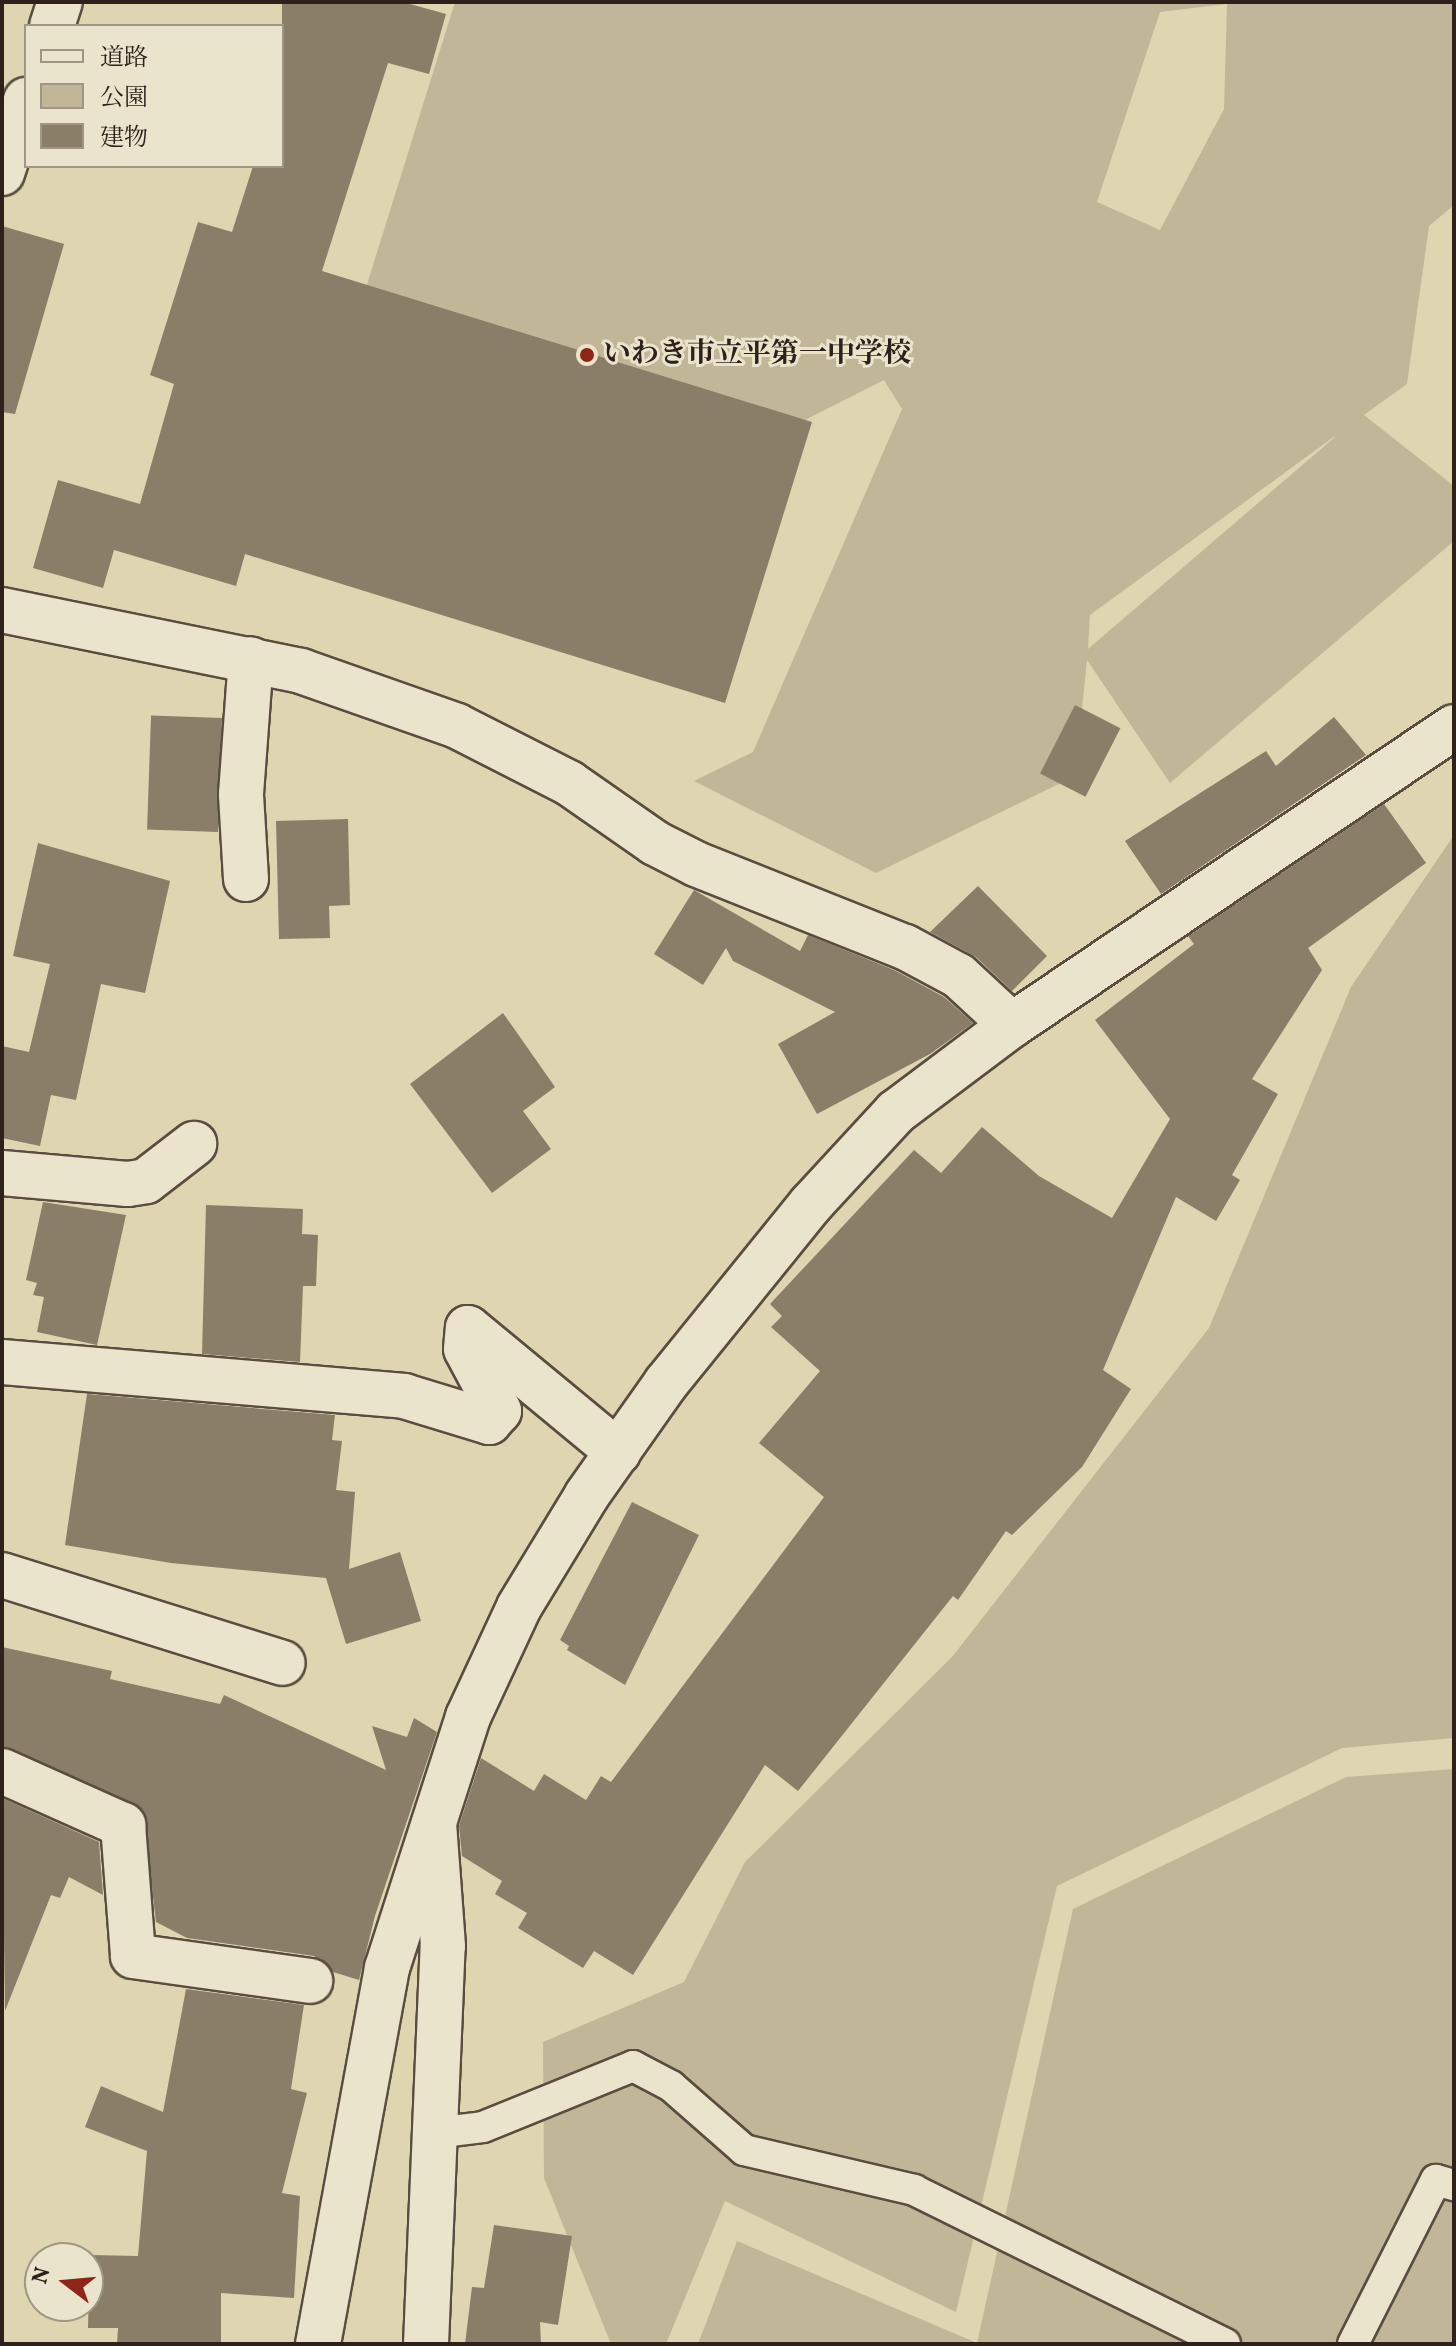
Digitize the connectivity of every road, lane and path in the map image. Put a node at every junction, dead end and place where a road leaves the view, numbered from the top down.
1 (60, 2) edge
2 (53, 24) edge
3 (24, 106) edge
4 (2, 173) edge
5 (2, 610) edge
6 (251, 659) junction
7 (1454, 727) edge
8 (246, 879) dead end
9 (1012, 1025) junction
10 (194, 1144) dead end
11 (2, 1173) edge
12 (2, 1362) edge
13 (618, 1452) junction
14 (2, 1575) edge
15 (282, 1663) dead end
16 (2, 1771) edge
17 (433, 1813) junction
18 (310, 1981) dead end
19 (435, 2133) junction
20 (1454, 2185) edge
21 (318, 2344) edge
22 (426, 2344) edge
23 (1225, 2344) edge
24 (1353, 2344) edge

1 - 2 street
3 - 4 street
5 - 6 street
6 - 8 street
6 - 9 street
7 - 9 street
9 - 13 street
10 - 11 street
12 - 13 street
13 - 17 street
14 - 15 street
16 - 18 street
17 - 19 street
17 - 21 street
19 - 22 street
19 - 23 lane
20 - 24 lane

